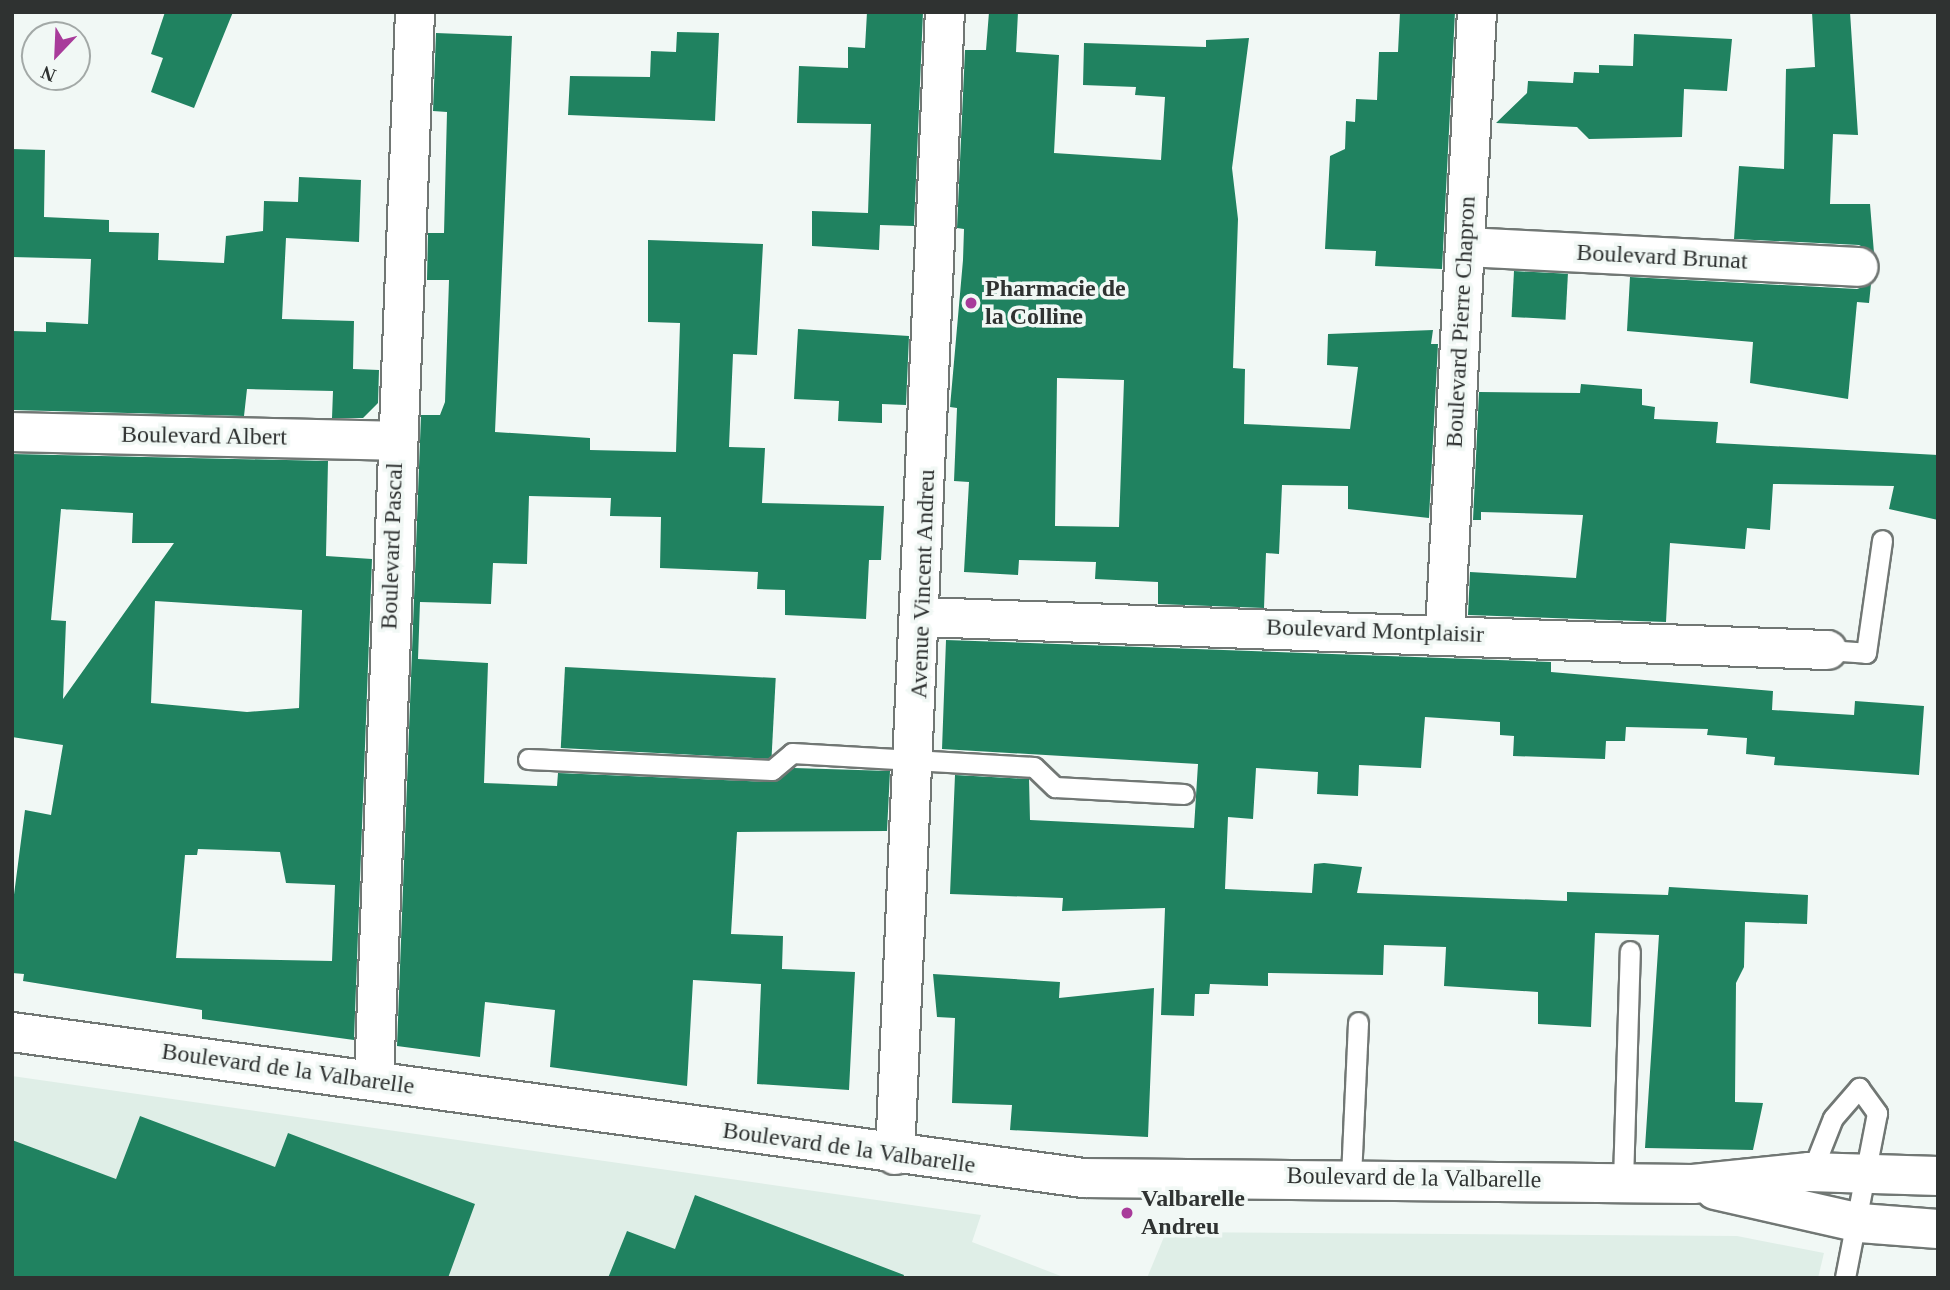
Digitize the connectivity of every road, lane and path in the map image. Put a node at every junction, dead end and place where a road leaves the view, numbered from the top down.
1 (415, 12) edge
2 (945, 12) edge
3 (1477, 12) edge
4 (1465, 247) junction
5 (1858, 267) dead end
6 (12, 432) edge
7 (396, 441) junction
8 (1882, 540) dead end
9 (922, 617) junction
10 (1445, 632) junction
11 (1827, 650) joint
12 (528, 759) dead end
13 (915, 761) junction
14 (1184, 794) dead end
15 (1630, 951) dead end
16 (1358, 1022) dead end
17 (12, 1032) edge
18 (374, 1079) junction
19 (895, 1156) junction
20 (1870, 1170) junction
21 (1809, 1172) junction
22 (1938, 1176) edge
23 (1351, 1177) junction
24 (1623, 1181) junction
25 (1693, 1184) junction
26 (1813, 1212) junction
27 (1860, 1223) junction
28 (1938, 1228) edge
29 (1845, 1278) edge

1 - 7 street, Boulevard Pascal
2 - 9 street, Avenue Vincent Andreu
3 - 4 street, Boulevard Pierre Chapron
4 - 5 street, Boulevard Brunat
4 - 10 street, Boulevard Pierre Chapron
6 - 7 street, Boulevard Albert
7 - 18 street, Boulevard Pascal
8 - 11 lane
9 - 10 street, Boulevard Montplaisir
9 - 13 street, Avenue Vincent Andreu
10 - 11 street, Boulevard Montplaisir
12 - 13 lane
13 - 14 lane
13 - 19 street, Avenue Vincent Andreu
15 - 24 lane
16 - 23 lane
17 - 18 street, Boulevard de la Valbarelle
18 - 19 street, Boulevard de la Valbarelle
19 - 23 street, Boulevard de la Valbarelle
20 - 21 street, Boulevard de la Valbarelle
20 - 21 lane
20 - 22 street, Boulevard de la Valbarelle
20 - 27 lane
21 - 25 street, Boulevard de la Valbarelle
21 - 26 lane
23 - 24 street, Boulevard de la Valbarelle
24 - 25 street, Boulevard de la Valbarelle
25 - 26 street, Boulevard de la Valbarelle
26 - 27 street, Boulevard de la Valbarelle
27 - 28 street, Boulevard de la Valbarelle
27 - 29 lane

